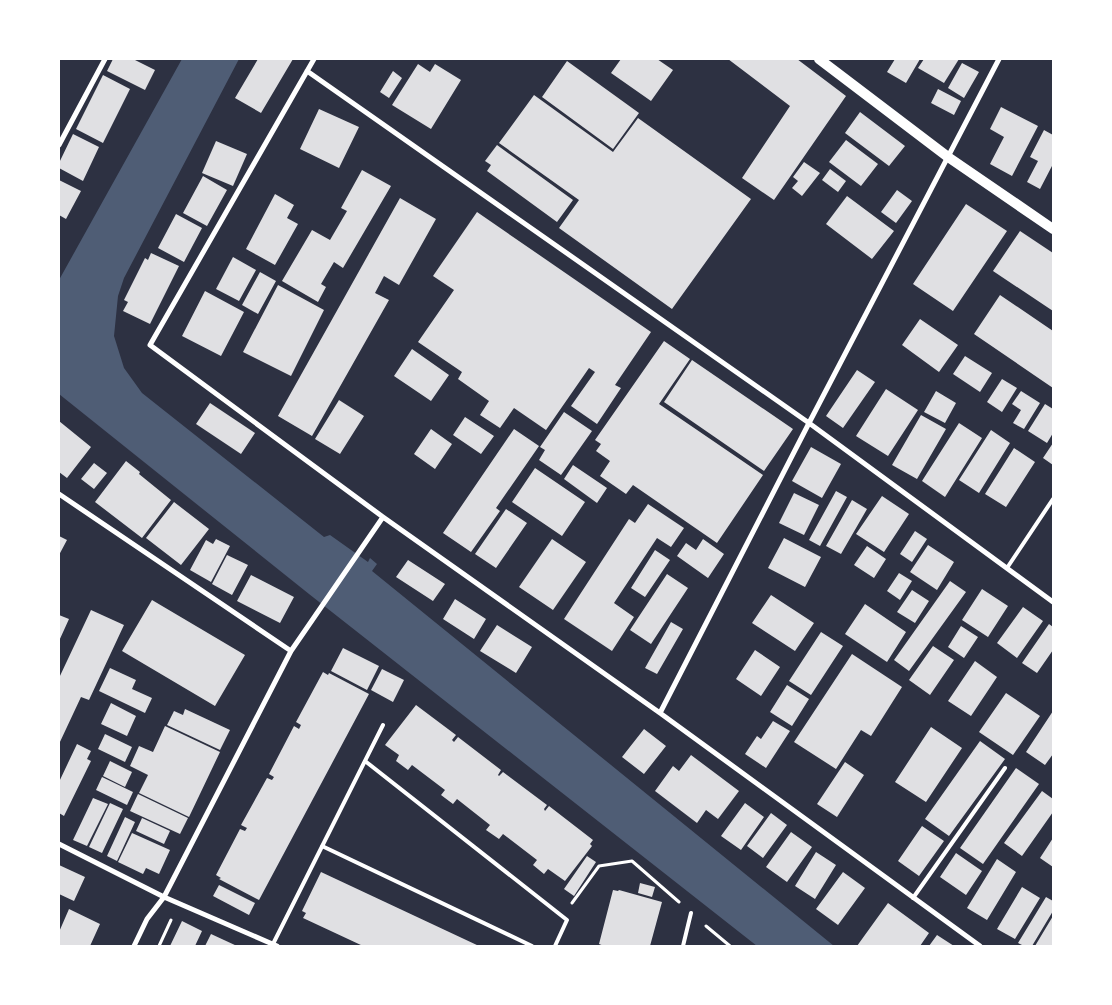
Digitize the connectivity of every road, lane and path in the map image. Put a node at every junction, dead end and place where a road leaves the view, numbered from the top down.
1 (105, 59) edge
2 (314, 59) edge
3 (820, 59) edge
4 (999, 59) edge
5 (307, 71) junction
6 (59, 145) edge
7 (948, 157) junction
8 (1053, 229) edge
9 (809, 423) junction
10 (59, 494) edge
11 (1053, 499) edge
12 (384, 517) junction
13 (1007, 568) junction
14 (1053, 602) edge
15 (291, 651) junction
16 (660, 713) junction
17 (383, 725) dead end
18 (365, 761) junction
19 (1005, 768) dead end
20 (59, 844) edge
21 (322, 846) junction
22 (164, 897) junction
23 (913, 898) junction
24 (179, 903) junction
25 (691, 913) junction
26 (562, 916) junction
27 (275, 945) edge
28 (134, 946) edge
29 (159, 946) edge
30 (532, 946) edge
31 (555, 946) edge
32 (683, 946) edge
33 (730, 946) edge
34 (980, 946) edge

1 - 6 street
2 - 5 street
3 - 7 main road
4 - 7 street
5 - 9 street
5 - 12 street
7 - 8 main road
7 - 9 street
9 - 13 street
9 - 16 street
10 - 15 street
11 - 13 lane
12 - 15 street
12 - 16 street
13 - 14 street
15 - 22 street
16 - 23 street
17 - 18 lane
18 - 21 lane
18 - 26 lane
19 - 23 lane
20 - 22 street
21 - 27 lane
21 - 30 lane
22 - 24 street
22 - 28 street
23 - 34 street
24 - 27 street
24 - 29 path
25 - 26 path
25 - 32 lane
25 - 33 path
26 - 31 lane

